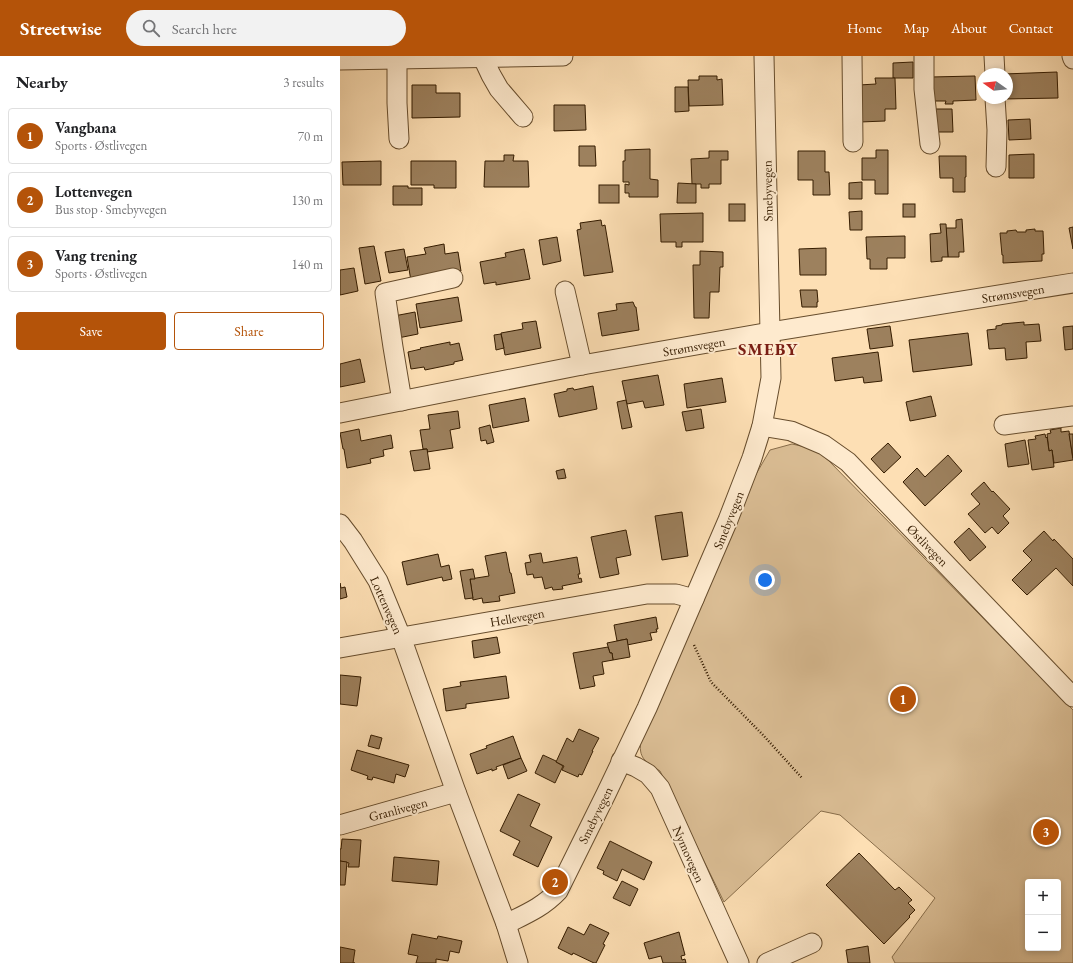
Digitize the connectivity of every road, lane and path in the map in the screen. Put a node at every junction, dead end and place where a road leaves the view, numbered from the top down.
1 (563, 56) edge
2 (764, 56) edge
3 (852, 56) edge
4 (924, 56) edge
5 (994, 56) edge
6 (1072, 56) edge
7 (483, 58) junction
8 (397, 59) junction
9 (1073, 59) edge
10 (340, 60) edge
11 (995, 68) edge
12 (996, 104) edge
13 (523, 117) dead end
14 (399, 139) dead end
15 (853, 142) dead end
16 (930, 144) dead end
17 (996, 167) dead end
18 (453, 278) dead end
19 (1073, 283) edge
20 (565, 291) dead end
21 (770, 332) junction
22 (582, 365) junction
23 (402, 401) junction
24 (340, 413) edge
25 (1073, 416) edge
26 (1004, 425) dead end
27 (762, 426) junction
28 (340, 524) edge
29 (694, 599) junction
30 (681, 630) junction
31 (401, 637) junction
32 (340, 648) edge
33 (1073, 697) edge
34 (621, 761) junction
35 (802, 778) dead end
36 (456, 792) junction
37 (340, 825) edge
38 (506, 924) junction
39 (812, 943) dead end
40 (518, 963) edge
41 (739, 963) edge
42 (767, 963) edge

1 - 7 street
2 - 21 street, Smebyvegen
3 - 15 street
4 - 16 street
5 - 11 street
6 - 9 street
7 - 8 street
7 - 13 street
8 - 10 street
8 - 14 street
12 - 17 street
18 - 23 street
19 - 21 street, Strømsvegen
20 - 22 street
21 - 22 street, Strømsvegen
21 - 27 street, Smebyvegen
22 - 23 street, Strømsvegen
23 - 24 street, Strømsvegen
25 - 26 street
27 - 29 street, Smebyvegen
27 - 33 street, Østlivegen
28 - 31 street, Lottenvegen
29 - 30 street, Smebyvegen
29 - 31 street, Hellevegen
30 - 34 street, Smebyvegen
30 - 35 path
31 - 32 street, Hellevegen
31 - 36 street, Lottenvegen
34 - 38 street, Smebyvegen
34 - 41 street, Nymovegen
36 - 37 street, Granlivegen
36 - 38 street, Lottenvegen
38 - 40 street, Lottenvegen
39 - 42 street

